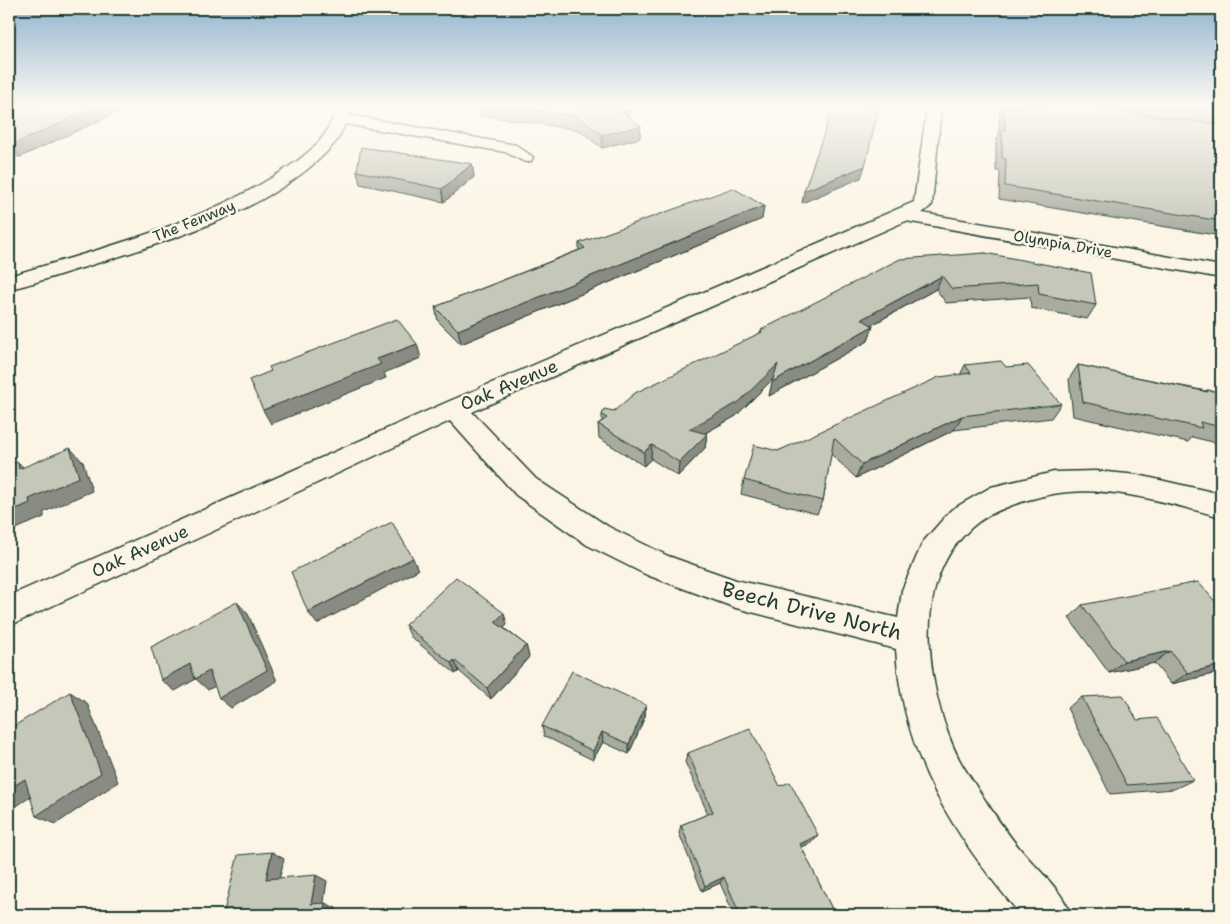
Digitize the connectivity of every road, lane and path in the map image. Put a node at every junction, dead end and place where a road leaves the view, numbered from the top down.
1 (320, 150) edge
2 (513, 150) edge
3 (929, 150) edge
4 (524, 157) dead end
5 (904, 215) junction
6 (1221, 272) edge
7 (9, 283) edge
8 (454, 408) junction
9 (1221, 505) edge
10 (9, 611) edge
11 (912, 637) junction
12 (1049, 915) edge

1 - 7 street, The Fenway
2 - 4 street
3 - 5 street, Oak Avenue
5 - 6 street, Olympia Drive
5 - 8 street, Oak Avenue
8 - 10 street, Oak Avenue
8 - 11 street, Beech Drive North
9 - 11 street
11 - 12 street, Beech Drive North

